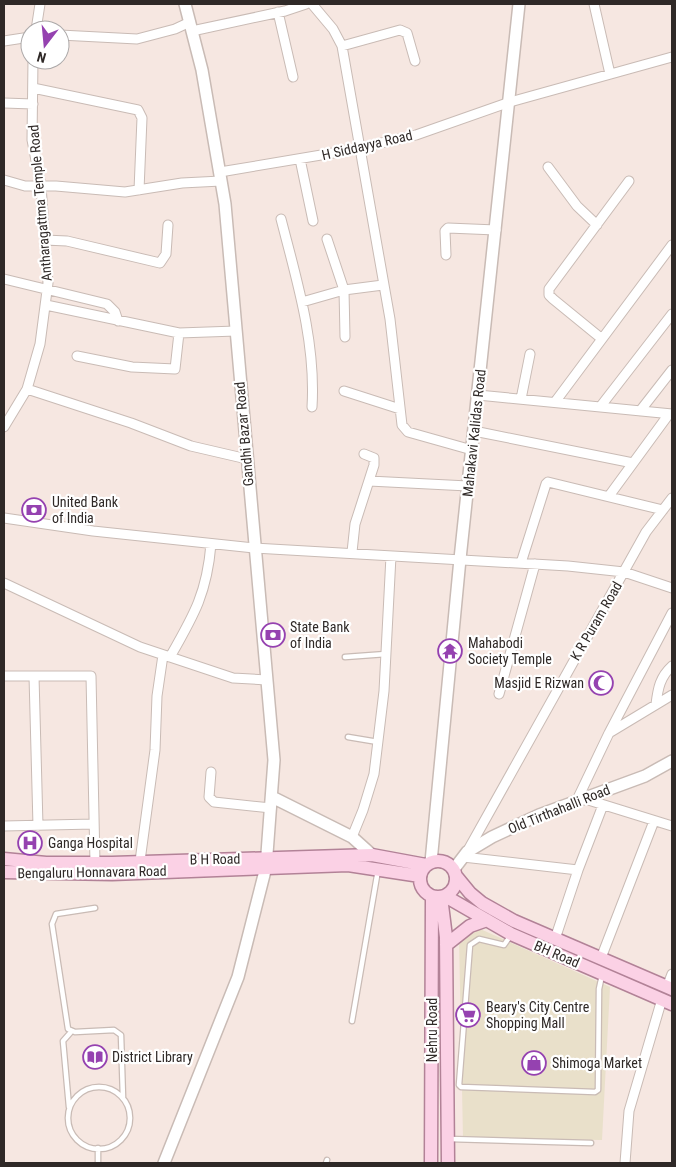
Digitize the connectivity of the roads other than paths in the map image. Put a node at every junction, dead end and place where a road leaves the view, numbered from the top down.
1 (40, 4) edge
2 (185, 4) edge
3 (306, 4) edge
4 (312, 4) edge
5 (519, 4) edge
6 (594, 4) edge
7 (281, 9) edge
8 (38, 20) edge
9 (191, 27) junction
10 (70, 36) edge
11 (20, 39) edge
12 (4, 41) edge
13 (342, 46) junction
14 (672, 57) edge
15 (414, 61) dead end
16 (33, 70) edge
17 (610, 74) junction
18 (293, 77) dead end
19 (33, 88) junction
20 (510, 102) junction
21 (4, 103) edge
22 (33, 104) junction
23 (359, 148) junction
24 (300, 159) junction
25 (548, 167) dead end
26 (220, 177) junction
27 (4, 180) edge
28 (629, 181) dead end
29 (41, 186) junction
30 (139, 190) junction
31 (281, 219) dead end
32 (314, 221) dead end
33 (168, 224) dead end
34 (597, 225) junction
35 (496, 230) junction
36 (327, 239) dead end
37 (45, 240) junction
38 (672, 245) edge
39 (446, 255) dead end
40 (4, 279) edge
41 (384, 284) junction
42 (48, 288) junction
43 (344, 290) junction
44 (302, 302) junction
45 (46, 305) junction
46 (672, 314) edge
47 (118, 321) junction
48 (236, 331) junction
49 (180, 333) junction
50 (346, 337) dead end
51 (602, 339) junction
52 (530, 354) dead end
53 (77, 356) dead end
54 (672, 370) edge
55 (27, 390) junction
56 (344, 391) dead end
57 (478, 395) junction
58 (521, 399) junction
59 (555, 402) junction
60 (312, 407) dead end
61 (600, 407) junction
62 (400, 408) junction
63 (640, 411) junction
64 (671, 414) edge
65 (4, 427) edge
66 (474, 431) junction
67 (472, 450) junction
68 (364, 454) dead end
69 (246, 459) junction
70 (634, 463) junction
71 (369, 481) junction
72 (468, 486) junction
73 (609, 496) junction
74 (672, 498) edge
75 (663, 510) junction
76 (4, 518) edge
77 (211, 544) junction
78 (254, 548) junction
79 (352, 552) junction
80 (392, 556) junction
81 (460, 559) junction
82 (521, 563) junction
83 (535, 564) junction
84 (624, 572) junction
85 (4, 583) edge
86 (672, 588) edge
87 (672, 613) edge
88 (386, 654) junction
89 (167, 656) junction
90 (345, 657) dead end
91 (672, 666) edge
92 (4, 676) edge
93 (34, 676) junction
94 (266, 680) junction
95 (500, 694) dead end
96 (672, 695) edge
97 (656, 704) junction
98 (609, 733) junction
99 (348, 737) dead end
100 (378, 742) junction
101 (672, 761) edge
102 (211, 772) dead end
103 (580, 800) junction
104 (272, 802) junction
105 (603, 806) junction
106 (654, 821) junction
107 (94, 824) junction
108 (4, 826) edge
109 (38, 826) junction
110 (672, 826) edge
111 (352, 837) junction
112 (372, 854) junction
113 (465, 855) junction
114 (4, 859) edge
115 (140, 861) junction
116 (266, 862) junction
117 (95, 863) junction
118 (426, 868) junction
119 (378, 869) junction
120 (578, 870) junction
121 (4, 872) edge
122 (455, 872) junction
123 (439, 896) junction
124 (95, 908) dead end
125 (487, 920) junction
126 (511, 934) junction
127 (555, 939) junction
128 (446, 945) junction
129 (601, 958) junction
130 (603, 973) junction
131 (672, 974) edge
132 (670, 988) edge
133 (667, 1002) edge
134 (352, 1021) dead end
135 (70, 1032) junction
136 (123, 1098) junction
137 (69, 1106) junction
138 (448, 1139) junction
139 (591, 1143) dead end
140 (98, 1148) junction
141 (98, 1163) edge
142 (164, 1163) edge
143 (431, 1163) edge
144 (448, 1163) edge
145 (625, 1163) edge

1 - 8 street
2 - 9 street, Gandhi Bazar Road
3 - 7 street
4 - 13 street
5 - 20 street, Mahakavi Kalidas Road
6 - 17 street
7 - 9 street
7 - 18 street
9 - 10 street
9 - 26 street, Gandhi Bazar Road
11 - 12 street
13 - 15 street
13 - 23 street
14 - 17 street, H Siddayya Road
16 - 19 street, Antharagattma Temple Road
17 - 20 street, H Siddayya Road
19 - 22 street, Antharagattma Temple Road
19 - 30 street
20 - 23 street, H Siddayya Road
20 - 35 street, Mahakavi Kalidas Road
21 - 22 street
22 - 29 street, Antharagattma Temple Road
23 - 24 street, H Siddayya Road
23 - 41 street
24 - 26 street, H Siddayya Road
24 - 32 street
25 - 34 street
26 - 30 street, H Siddayya Road
26 - 48 street, Gandhi Bazar Road
27 - 29 street, H Siddayya Road
28 - 34 street
29 - 30 street, H Siddayya Road
29 - 37 street, Antharagattma Temple Road
31 - 44 street
33 - 37 street
34 - 51 street
35 - 39 street
35 - 57 street, Mahakavi Kalidas Road
36 - 43 street
37 - 42 street, Antharagattma Temple Road
38 - 51 street
40 - 42 street
41 - 43 street
41 - 62 street
42 - 45 street, Antharagattma Temple Road
42 - 47 street
43 - 44 street
43 - 50 street
44 - 60 street
45 - 47 street
45 - 55 street, Antharagattma Temple Road
46 - 61 street
47 - 49 street
48 - 49 street
48 - 69 street, Gandhi Bazar Road
49 - 53 street
51 - 59 street
52 - 58 street
54 - 63 street
55 - 65 street, Antharagattma Temple Road
55 - 69 street
56 - 62 street
57 - 58 street
57 - 66 street, Mahakavi Kalidas Road
58 - 59 street
59 - 61 street
61 - 63 street
62 - 67 street
63 - 64 street
64 - 70 street
66 - 67 street, Mahakavi Kalidas Road
66 - 70 street
67 - 72 street, Mahakavi Kalidas Road
68 - 71 street
69 - 78 street, Gandhi Bazar Road
70 - 73 street
71 - 72 street
71 - 79 street
72 - 81 street, Mahakavi Kalidas Road
73 - 75 street
73 - 82 street
74 - 75 street, K R Puram Road
75 - 84 street, K R Puram Road
76 - 77 street
77 - 78 street
77 - 89 street
78 - 79 street
78 - 94 street, Gandhi Bazar Road
79 - 80 street
80 - 81 street
80 - 88 street
81 - 82 street
81 - 118 street, Mahakavi Kalidas Road
82 - 83 street
83 - 84 street
83 - 95 street
84 - 86 street
84 - 113 street, K R Puram Road
85 - 89 street
87 - 98 street
88 - 90 lane
88 - 100 street
89 - 94 street
89 - 115 street
91 - 97 street
92 - 93 street
93 - 107 street
93 - 109 street
94 - 104 street, Gandhi Bazar Road
96 - 97 street
97 - 98 street
98 - 103 street
99 - 100 lane
100 - 111 street
101 - 103 street, Old Tirthahalli Road
102 - 104 street
103 - 105 street
103 - 113 street, Old Tirthahalli Road
104 - 111 street
104 - 116 street, Gandhi Bazar Road
105 - 106 street
105 - 120 street
106 - 110 street
106 - 129 street
107 - 109 street
107 - 117 street
108 - 109 street
111 - 112 street
112 - 116 main road, B H Road
112 - 118 main road, B H Road
113 - 120 street
113 - 122 street, Old Tirthahalli Road
114 - 117 main road, B H Road
115 - 116 main road, B H Road
115 - 117 main road, B H Road
116 - 119 main road, Bengaluru Honnavara Road
116 - 121 main road, Bengaluru Honnavara Road
116 - 142 street, Gandhi Bazar Road
118 - 119 main road, Bengaluru Honnavara Road
118 - 122 main road
118 - 123 main road
119 - 134 lane
120 - 127 street
122 - 123 main road
122 - 127 main road, BH Road
123 - 125 main road, BH Road
123 - 128 main road, Nehru Road
123 - 143 main road, Nehru Road
124 - 135 lane
125 - 126 main road, BH Road
125 - 128 main road
126 - 130 main road, BH Road
126 - 130 lane
127 - 129 main road, BH Road
128 - 138 main road, Nehru Road
129 - 132 main road, BH Road
130 - 133 main road, BH Road
131 - 132 street
133 - 145 street
135 - 136 lane
135 - 137 lane
136 - 137 lane
136 - 140 lane
137 - 140 lane
138 - 139 lane
138 - 144 main road, Nehru Road
140 - 141 lane

